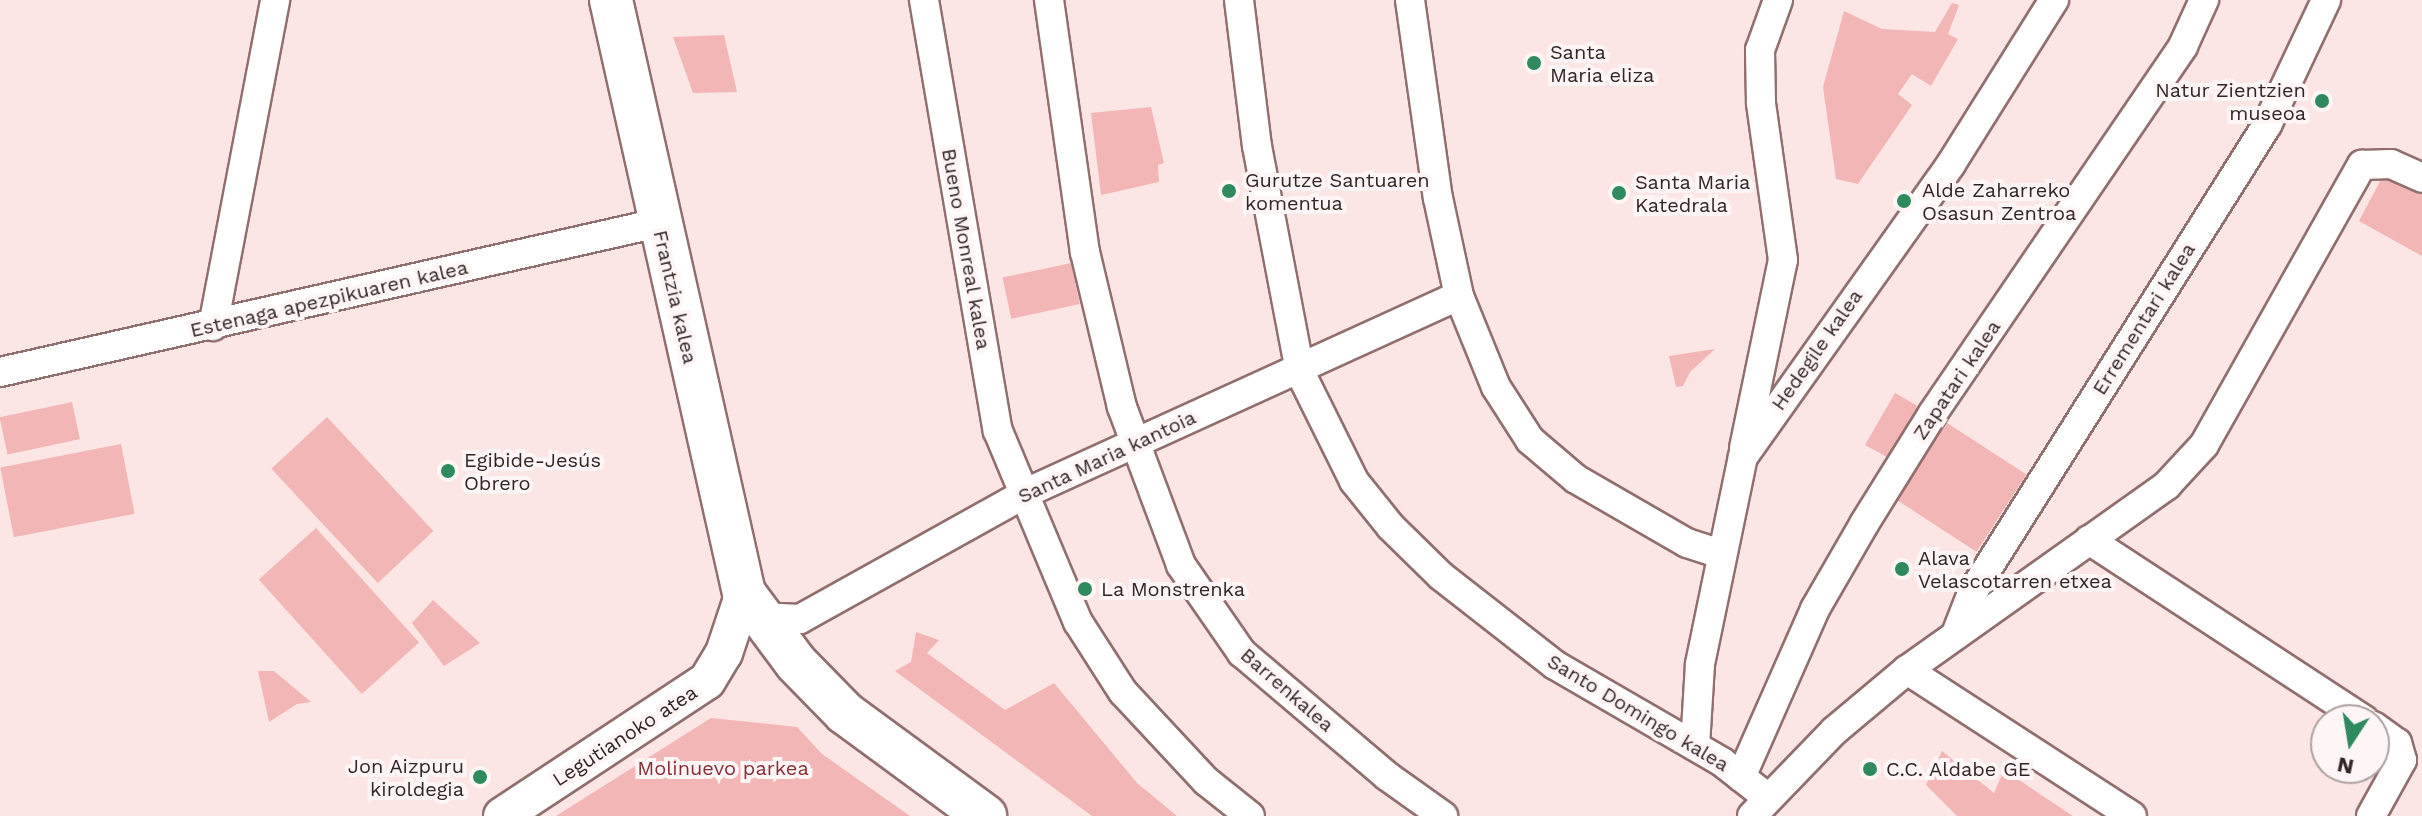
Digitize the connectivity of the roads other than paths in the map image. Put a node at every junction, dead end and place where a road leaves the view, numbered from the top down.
1 (275, 0) edge
2 (611, 0) edge
3 (924, 0) edge
4 (1049, 0) edge
5 (1239, 0) edge
6 (1410, 0) edge
7 (1778, 0) edge
8 (2054, 0) edge
9 (2204, 0) edge
10 (2326, 0) edge
11 (2422, 178) edge
12 (658, 223) junction
13 (1459, 296) junction
14 (213, 326) junction
15 (0, 372) edge
16 (1300, 372) junction
17 (1134, 442) junction
18 (1743, 457) junction
19 (1028, 492) junction
20 (2089, 540) junction
21 (1721, 554) junction
22 (752, 605) junction
23 (1956, 634) junction
24 (1907, 670) junction
25 (2340, 704) edge
26 (2390, 738) edge
27 (1695, 746) junction
28 (1741, 777) junction
29 (2390, 782) edge
30 (2389, 784) edge
31 (1760, 807) edge
32 (502, 816) edge
33 (985, 816) edge
34 (1250, 816) edge
35 (1443, 816) edge
36 (2132, 816) edge
37 (2371, 816) edge

1 - 14 street
2 - 12 main road, Frantzia kalea
3 - 19 street, Bueno Monreal kalea
4 - 17 street, Barrenkalea
5 - 16 street, Santo Domingo kalea
6 - 13 street
7 - 18 street
8 - 18 street, Hedegile kalea
9 - 28 street, Zapatari kalea
10 - 23 street, Errementari kalea
11 - 20 street
12 - 14 street, Estenaga apezpikuaren kalea
12 - 22 main road, Frantzia kalea
13 - 16 street, Santa Maria kantoia
13 - 21 street
14 - 15 street, Estenaga apezpikuaren kalea
16 - 17 street, Santa Maria kantoia
16 - 27 street, Santo Domingo kalea
17 - 19 street, Santa Maria kantoia
17 - 35 street, Barrenkalea
18 - 21 street, Hedegile kalea
19 - 22 street, Santa Maria kantoia
19 - 34 street, Bueno Monreal kalea
20 - 23 street
20 - 25 street
21 - 27 street, Hedegile kalea
22 - 32 street, Legutianoko atea
22 - 33 main road
23 - 24 street
24 - 31 street
24 - 36 street
26 - 29 street
27 - 28 street, Santo Domingo kalea
28 - 31 street, Santo Domingo kalea
30 - 37 street

